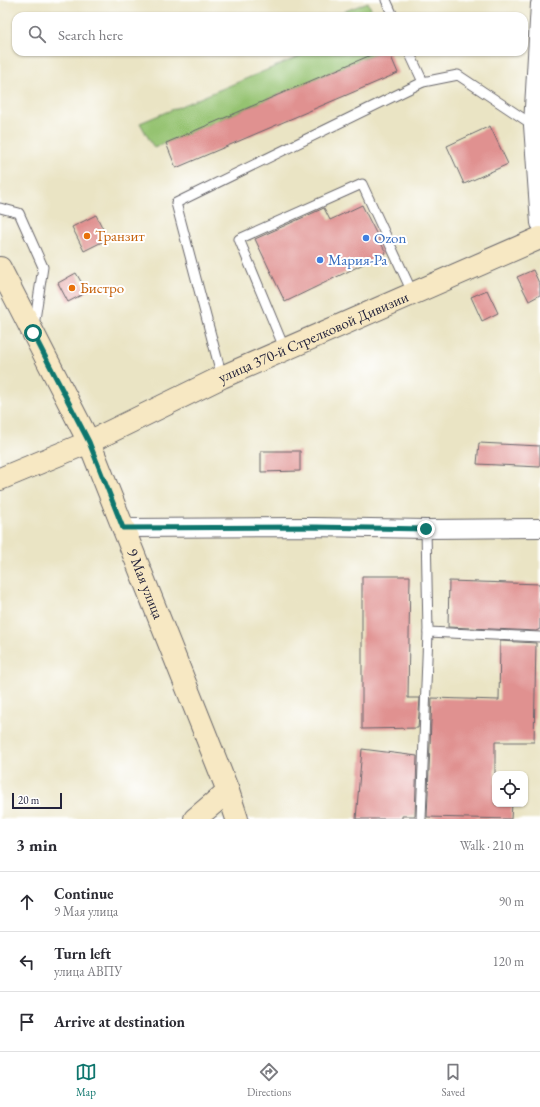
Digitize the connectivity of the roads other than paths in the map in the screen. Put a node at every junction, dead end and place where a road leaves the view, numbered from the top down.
1 (386, 0) edge
2 (540, 4) edge
3 (391, 12) edge
4 (411, 56) edge
5 (538, 60) edge
6 (423, 82) junction
7 (533, 125) junction
8 (0, 208) edge
9 (540, 223) edge
10 (540, 238) edge
11 (0, 268) edge
12 (413, 294) junction
13 (33, 333) junction
14 (285, 350) junction
15 (222, 377) junction
16 (89, 442) junction
17 (0, 479) edge
18 (123, 528) junction
19 (540, 528) edge
20 (426, 529) junction
21 (428, 632) junction
22 (540, 637) edge
23 (228, 791) junction
24 (195, 819) edge
25 (237, 819) edge
26 (422, 819) edge

1 - 3 lane
2 - 5 street
4 - 6 lane
5 - 7 street
6 - 7 lane
6 - 15 lane
7 - 9 street
8 - 13 lane
10 - 12 main road, улица 370-й Стрелковой Дивизии
11 - 13 main road, 9 Мая улица
12 - 14 main road, улица 370-й Стрелковой Дивизии
12 - 14 lane
13 - 16 main road, 9 Мая улица
14 - 15 main road, улица 370-й Стрелковой Дивизии
15 - 16 main road, улица 370-й Стрелковой Дивизии
16 - 17 main road, улица 370-й Стрелковой Дивизии
16 - 18 main road, 9 Мая улица
18 - 20 street
18 - 23 main road, 9 Мая улица
19 - 20 street
20 - 21 lane
21 - 22 lane
21 - 26 lane
23 - 24 main road
23 - 25 main road, 9 Мая улица

